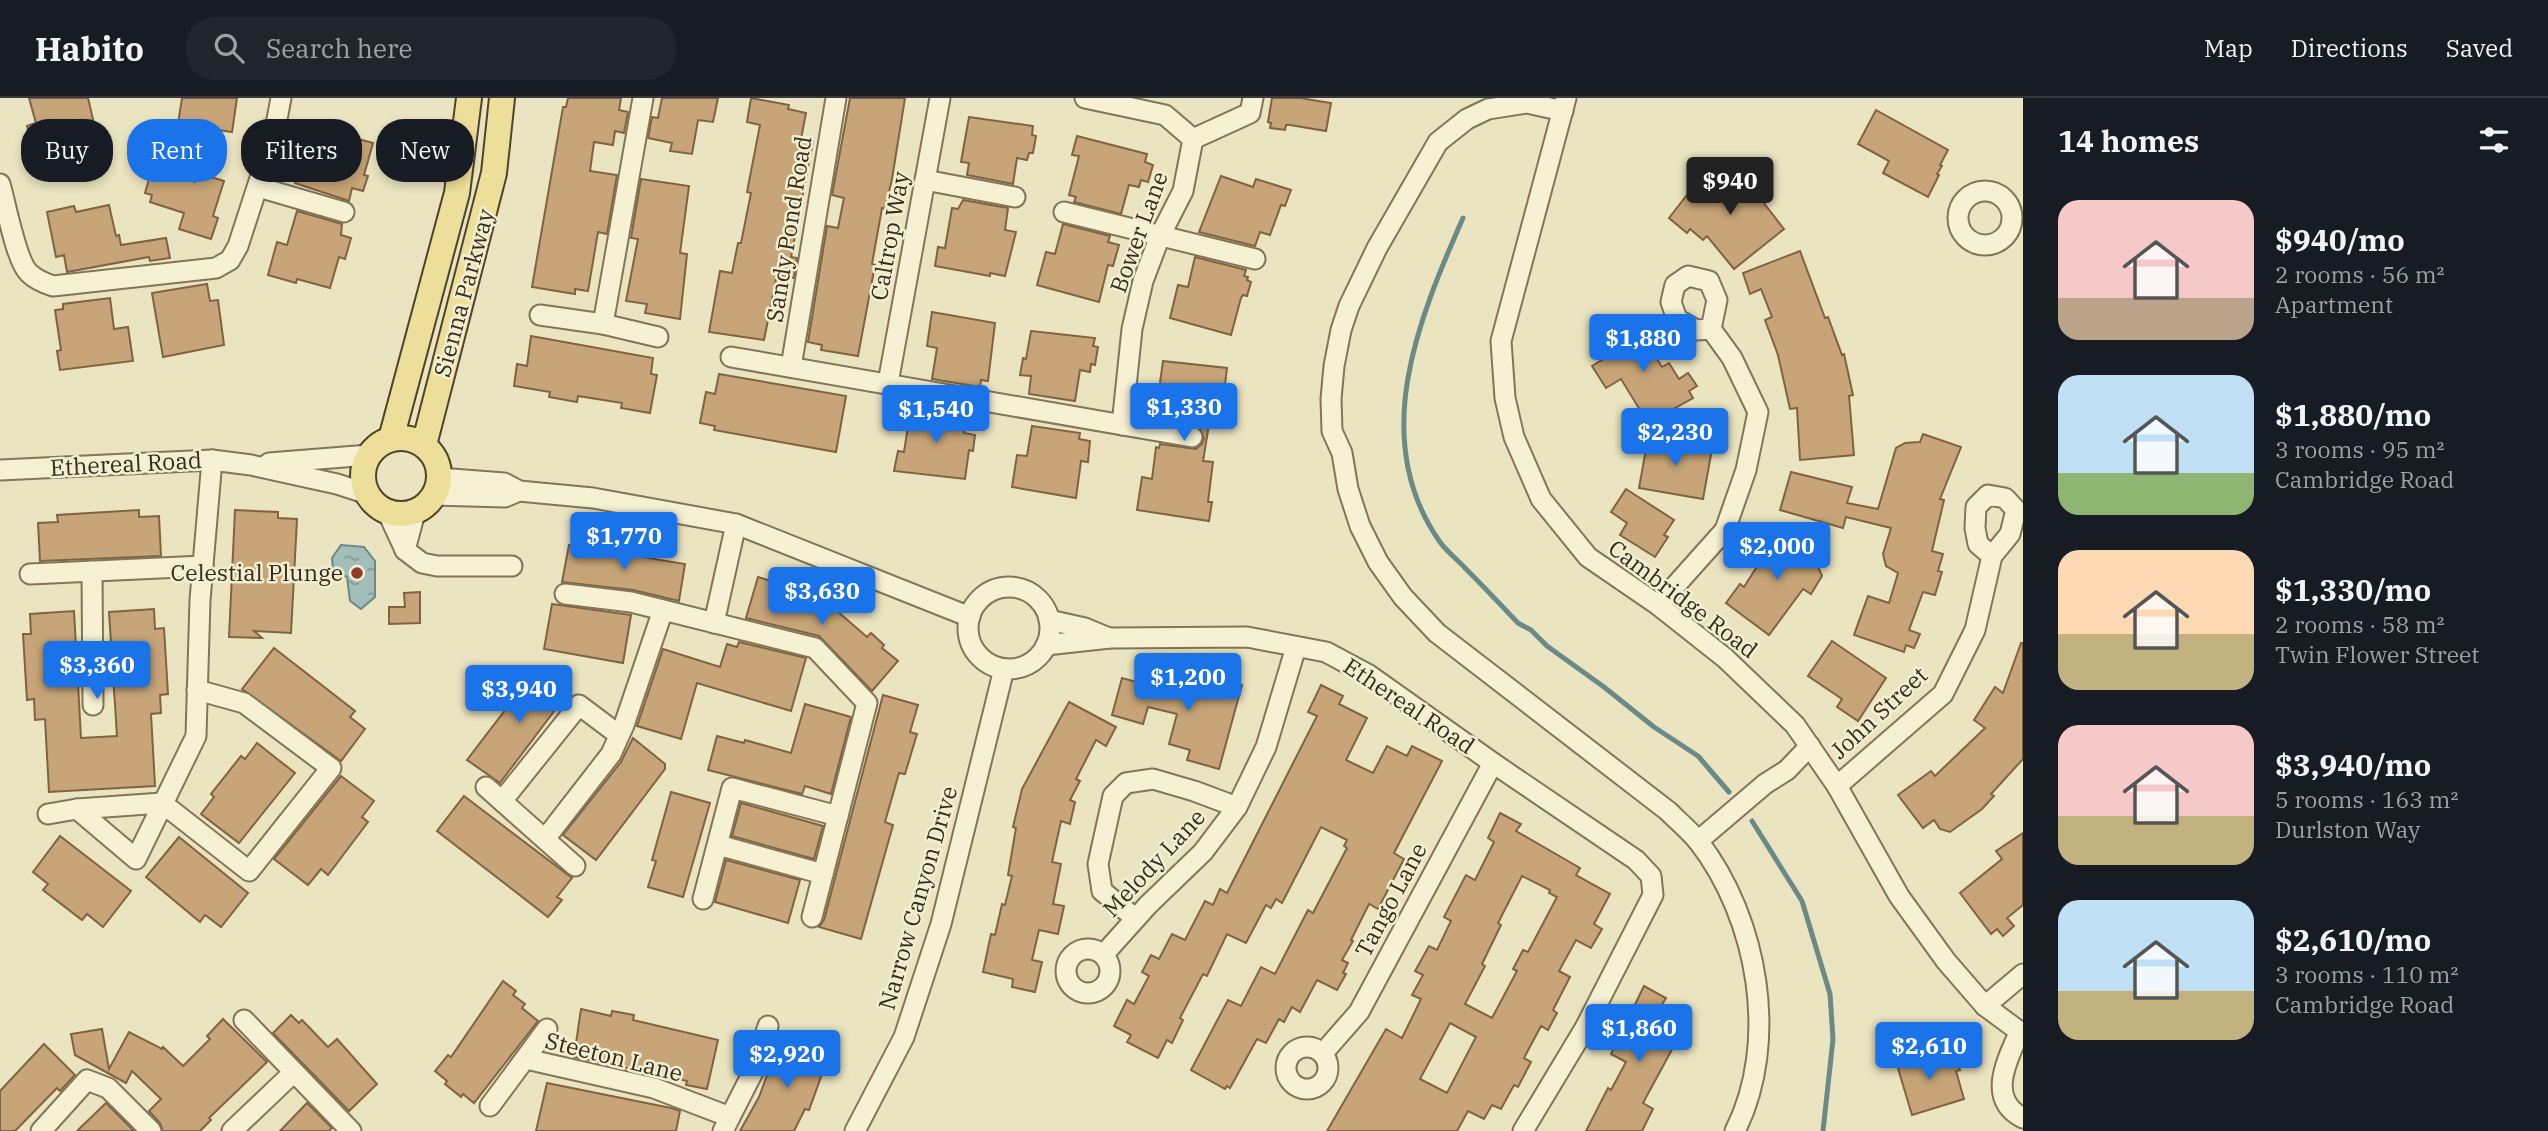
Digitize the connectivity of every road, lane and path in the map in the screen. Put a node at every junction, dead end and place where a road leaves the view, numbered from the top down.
1 (281, 98) edge
2 (469, 98) edge
3 (502, 98) edge
4 (643, 98) edge
5 (836, 98) edge
6 (940, 98) edge
7 (1086, 98) edge
8 (1252, 98) edge
9 (1565, 105) edge
10 (1193, 139) junction
11 (925, 180) junction
12 (0, 184) edge
13 (258, 187) junction
14 (1015, 197) dead end
15 (344, 212) dead end
16 (1064, 212) dead end
17 (6, 229) edge
18 (1160, 236) junction
19 (1255, 258) dead end
20 (540, 315) dead end
21 (603, 324) junction
22 (1712, 328) dead end
23 (658, 337) dead end
24 (731, 357) dead end
25 (791, 367) junction
26 (888, 383) junction
27 (1122, 425) junction
28 (1192, 437) dead end
29 (391, 439) junction
30 (424, 445) junction
31 (369, 455) junction
32 (212, 460) junction
33 (251, 465) junction
34 (0, 470) edge
35 (436, 486) junction
36 (368, 494) junction
37 (397, 512) junction
38 (736, 524) junction
39 (1992, 556) dead end
40 (203, 566) junction
41 (512, 566) dead end
42 (92, 571) junction
43 (30, 574) dead end
44 (565, 594) dead end
45 (1658, 605) junction
46 (663, 610) junction
47 (970, 617) junction
48 (1049, 620) junction
49 (714, 623) junction
50 (1110, 638) junction
51 (1046, 645) junction
52 (1296, 647) junction
53 (1004, 669) junction
54 (197, 690) junction
55 (93, 705) dead end
56 (620, 735) junction
57 (1810, 746) junction
58 (1493, 763) junction
59 (1836, 786) junction
60 (486, 787) dead end
61 (502, 801) junction
62 (162, 803) junction
63 (1237, 807) junction
64 (77, 809) junction
65 (48, 814) dead end
66 (838, 816) junction
67 (545, 839) junction
68 (1698, 841) junction
69 (718, 845) junction
70 (575, 866) dead end
71 (823, 874) junction
72 (703, 899) dead end
73 (812, 917) dead end
74 (1135, 918) junction
75 (1104, 954) dead end
76 (2023, 974) edge
77 (1985, 1006) junction
78 (244, 1020) dead end
79 (768, 1026) dead end
80 (547, 1028) dead end
81 (2021, 1032) edge
82 (1323, 1053) dead end
83 (526, 1059) junction
84 (294, 1072) junction
85 (490, 1106) dead end
86 (2023, 1118) edge
87 (726, 1124) edge
88 (41, 1131) edge
89 (151, 1131) edge
90 (232, 1131) edge
91 (351, 1131) edge
92 (855, 1131) edge
93 (1523, 1131) edge
94 (1735, 1131) edge

1 - 13 street
2 - 29 main road, Sienna Parkway
3 - 30 main road, Sienna Parkway
4 - 21 street
5 - 25 street, Sandy Pond Road
6 - 11 street, Caltrop Way
7 - 10 street
8 - 10 street
9 - 45 street, Cambridge Road
9 - 68 street
10 - 18 street, Bower Lane
11 - 14 street
11 - 26 street, Caltrop Way
12 - 17 street
13 - 15 street
13 - 17 street
16 - 18 street
18 - 19 street
18 - 27 street, Bower Lane
20 - 21 street
21 - 23 street
22 - 45 street
24 - 25 street
25 - 26 street
26 - 27 street
27 - 28 street
29 - 30 main road
29 - 31 main road
30 - 35 main road
31 - 33 street, Ethereal Road
31 - 36 main road
32 - 33 street, Ethereal Road
32 - 34 street, Ethereal Road
32 - 40 street
33 - 36 street, Ethereal Road
35 - 37 main road
35 - 38 street
36 - 37 main road, Ethereal Road
37 - 41 street
38 - 47 street
38 - 49 street
39 - 59 street, John Street
40 - 42 street
40 - 54 street
42 - 43 street
42 - 55 street
44 - 46 street
45 - 57 street, Cambridge Road
46 - 49 street
46 - 56 street
47 - 48 street
47 - 53 street
48 - 50 street, Ethereal Road
48 - 51 street
49 - 66 street
50 - 51 street, Ethereal Road
50 - 52 street, Ethereal Road
51 - 53 street
52 - 58 street, Ethereal Road
52 - 63 street, Melody Lane
53 - 92 street, Narrow Canyon Drive
54 - 62 street
54 - 62 street
56 - 61 street
56 - 67 street
57 - 59 street, Cambridge Road
57 - 68 street
58 - 82 street, Tango Lane
58 - 93 street, Ethereal Road
59 - 77 street, Cambridge Road
60 - 61 street
61 - 67 street
62 - 64 street
62 - 64 street
63 - 74 street, Melody Lane
63 - 74 street
64 - 65 street
66 - 69 street
66 - 71 street
67 - 70 street
68 - 94 street
69 - 71 street
69 - 72 street
71 - 73 street
74 - 75 street, Melody Lane
76 - 77 street
77 - 81 street, Cambridge Road
78 - 84 street
79 - 87 street
80 - 83 street
81 - 86 street, Cambridge Road
83 - 85 street
83 - 87 street, Steeton Lane
84 - 90 street
84 - 91 street
88 - 89 street

